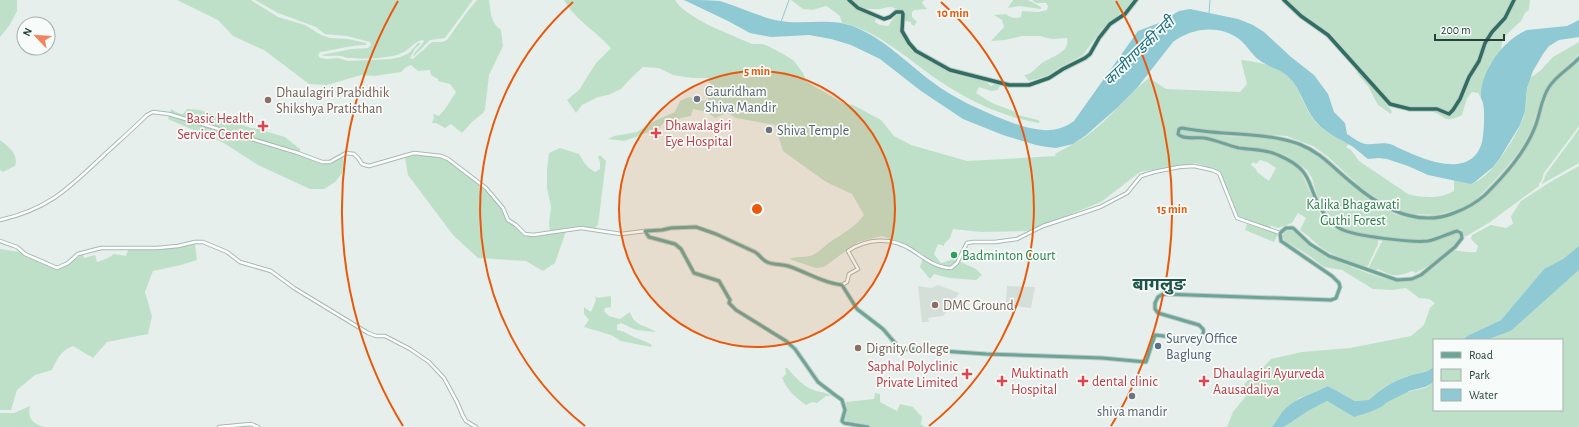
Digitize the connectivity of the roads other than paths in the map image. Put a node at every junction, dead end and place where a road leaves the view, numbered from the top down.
1 (849, 0) edge
2 (1136, 0) edge
3 (1284, 0) edge
4 (1514, 0) edge
5 (1579, 58) edge
6 (0, 220) edge
7 (645, 231) junction
8 (1280, 233) junction
9 (0, 241) edge
10 (842, 285) junction
11 (219, 427) edge
12 (258, 427) edge
13 (476, 427) edge
14 (868, 427) edge

1 - 2 highway
3 - 4 highway
5 - 8 main road
6 - 7 street
7 - 10 main road
7 - 14 main road
8 - 10 street
8 - 10 main road
9 - 13 street
11 - 12 street

